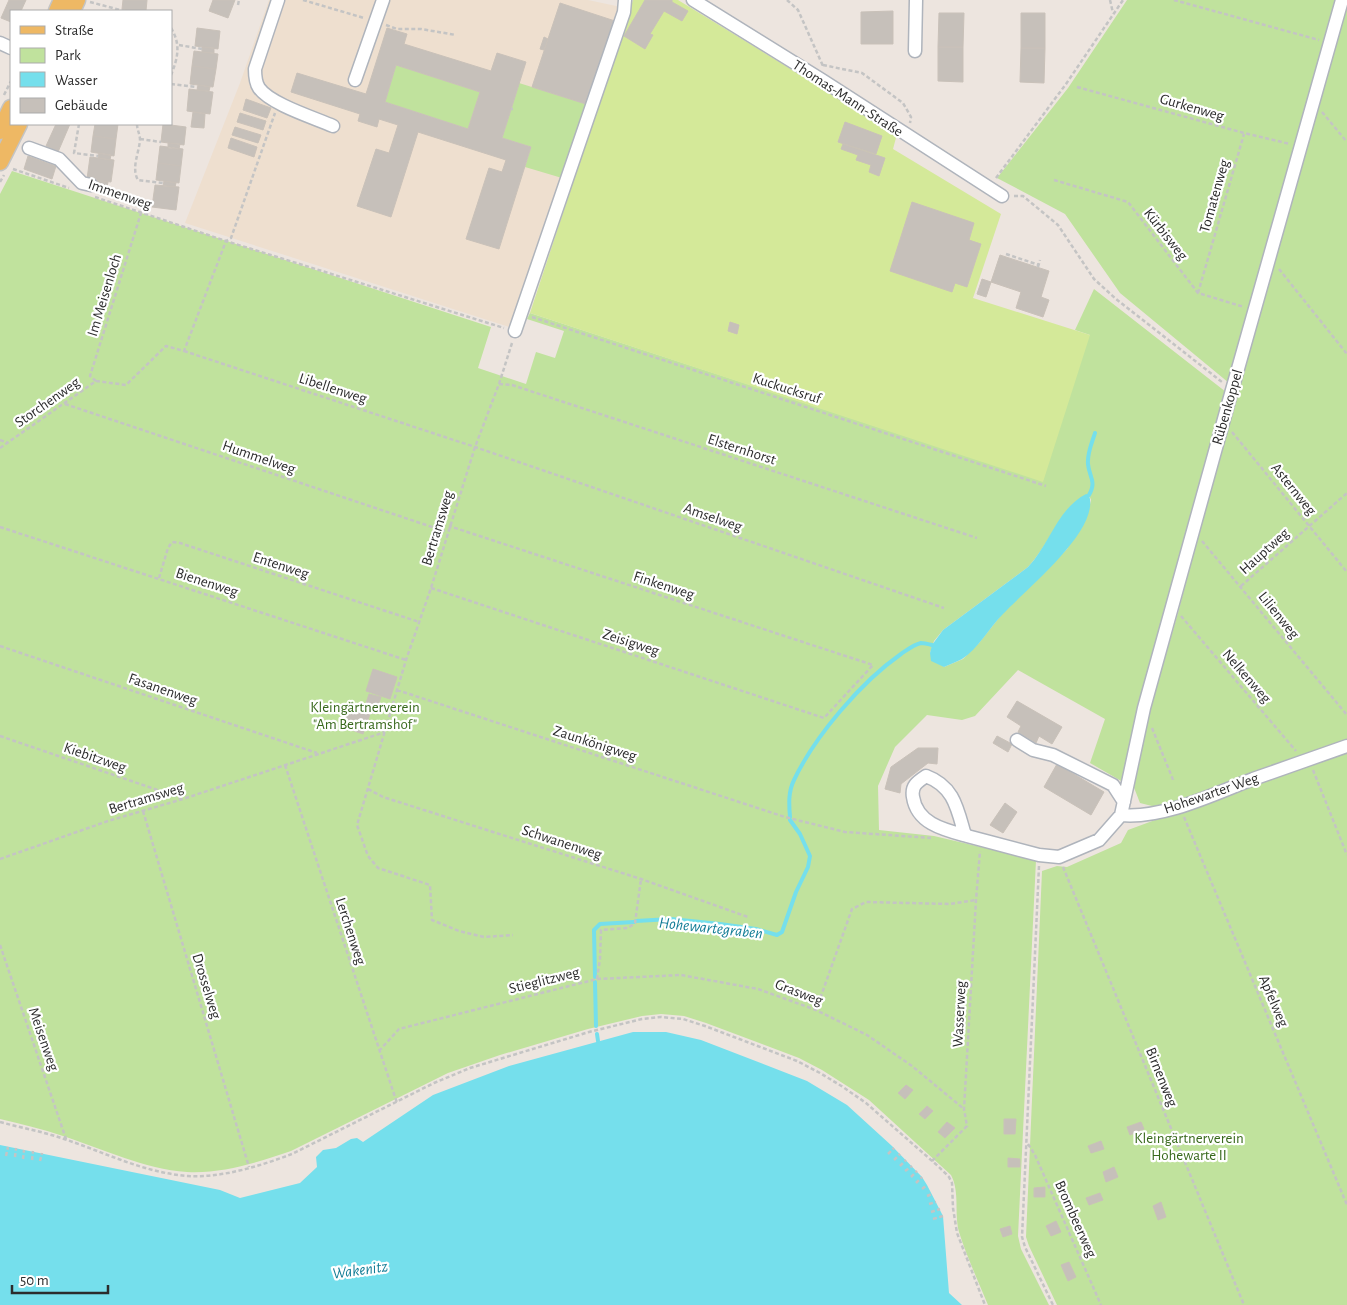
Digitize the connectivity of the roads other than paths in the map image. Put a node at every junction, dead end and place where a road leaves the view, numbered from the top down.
1 (278, 0) edge
2 (383, 0) edge
3 (625, 0) edge
4 (693, 0) edge
5 (916, 0) edge
6 (1342, 0) edge
7 (83, 1) edge
8 (73, 10) edge
9 (915, 51) dead end
10 (355, 80) dead end
11 (8, 102) edge
12 (19, 125) edge
13 (333, 126) dead end
14 (0, 131) edge
15 (29, 148) dead end
16 (4, 164) edge
17 (90, 190) road end
18 (1002, 196) road end
19 (515, 332) road end
20 (1017, 740) dead end
21 (1347, 746) edge
22 (1124, 802) junction
23 (1121, 815) junction
24 (970, 842) junction

1 - 13 street
2 - 10 street
3 - 19 street
4 - 18 street, Thomas-Mann-Straße
5 - 9 street
6 - 22 street, Rübenkoppel
7 - 8 main road
11 - 14 main road
12 - 16 main road
15 - 17 street
20 - 22 street
21 - 23 street, Hohewarter Weg
22 - 23 street, Rübenkoppel
23 - 24 street
24 - 24 street

